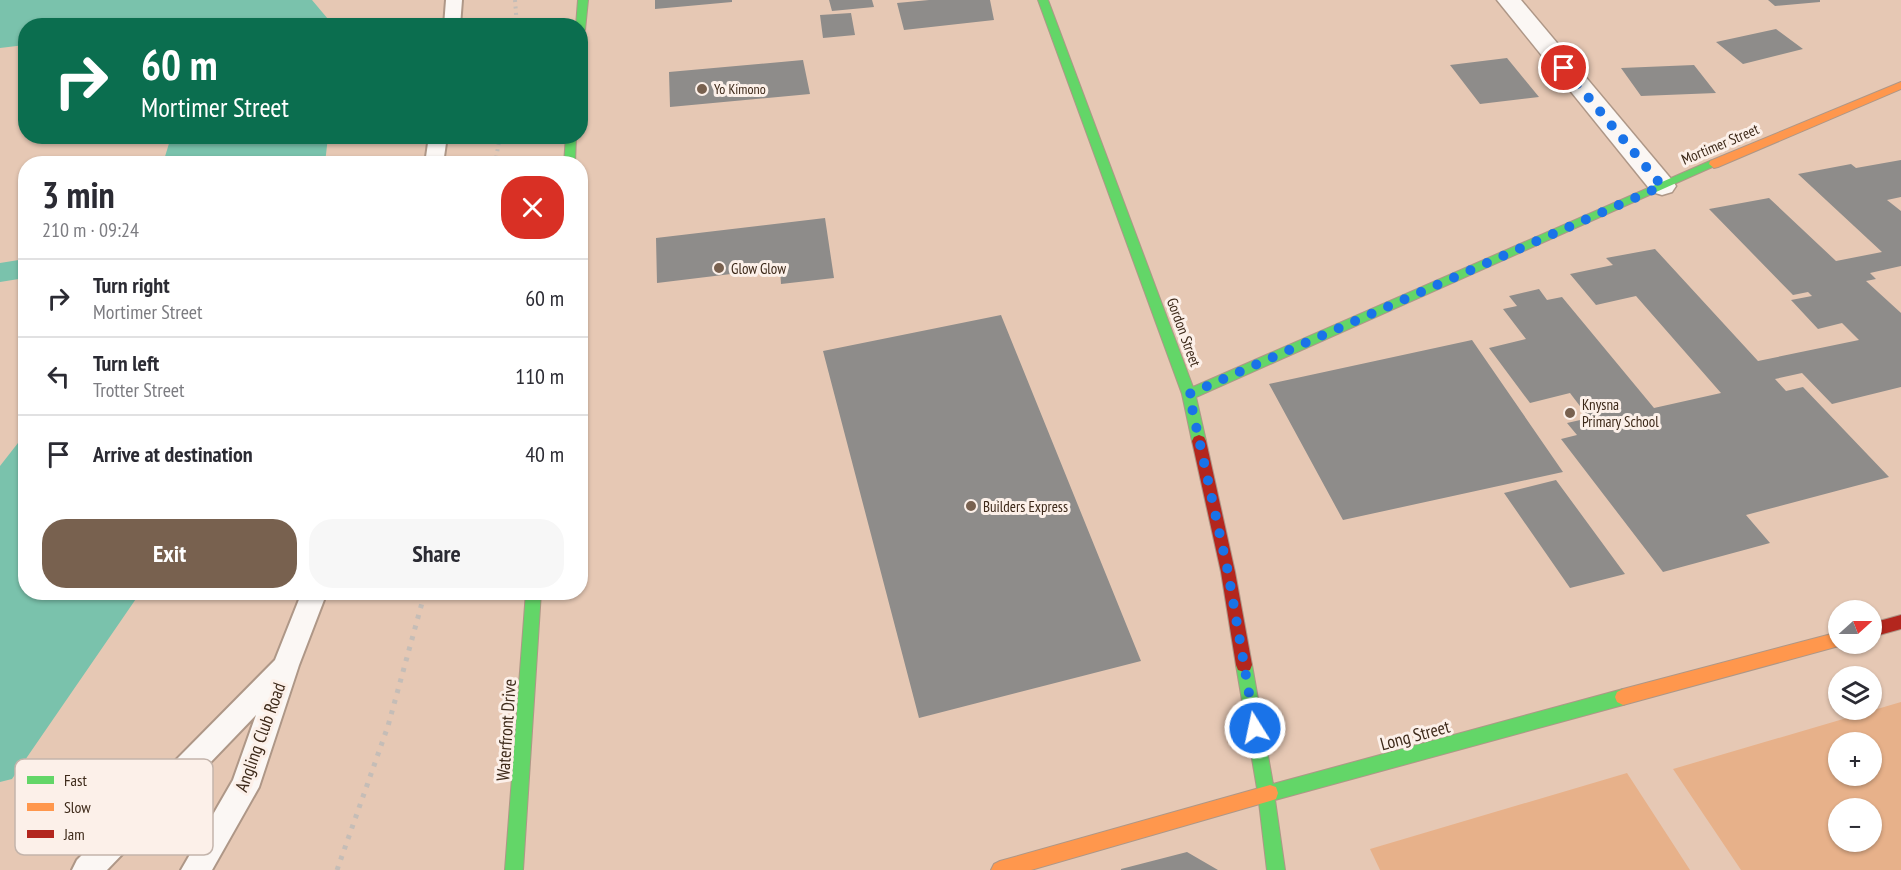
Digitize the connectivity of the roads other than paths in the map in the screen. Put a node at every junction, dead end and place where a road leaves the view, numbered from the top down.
1 (454, 0) edge
2 (583, 0) edge
3 (1043, 0) edge
4 (1509, 0) edge
5 (453, 18) edge
6 (581, 18) edge
7 (1901, 85) edge
8 (1662, 186) junction
9 (1189, 394) junction
10 (312, 600) edge
11 (533, 600) edge
12 (1901, 622) edge
13 (1882, 627) edge
14 (1828, 642) edge
15 (286, 665) junction
16 (195, 759) edge
17 (1266, 794) junction
18 (213, 841) edge
19 (102, 855) edge
20 (205, 855) edge
21 (87, 870) edge
22 (196, 870) edge
23 (514, 870) edge
24 (1000, 870) edge
25 (1276, 870) edge

1 - 5 lane
2 - 6 street
3 - 9 street, Gordon Street
4 - 8 street
7 - 8 street, Mortimer Street
8 - 9 street, Mortimer Street
9 - 17 street, Gordon Street
10 - 15 lane, Angling Club Road
11 - 23 street, Waterfront Drive
12 - 13 street
14 - 17 street, Long Street
15 - 16 lane, Angling Club Road
15 - 18 lane, Angling Club Road
17 - 24 street, Long Street
17 - 25 street, Gordon Street
19 - 21 lane, Angling Club Road
20 - 22 lane, Angling Club Road

